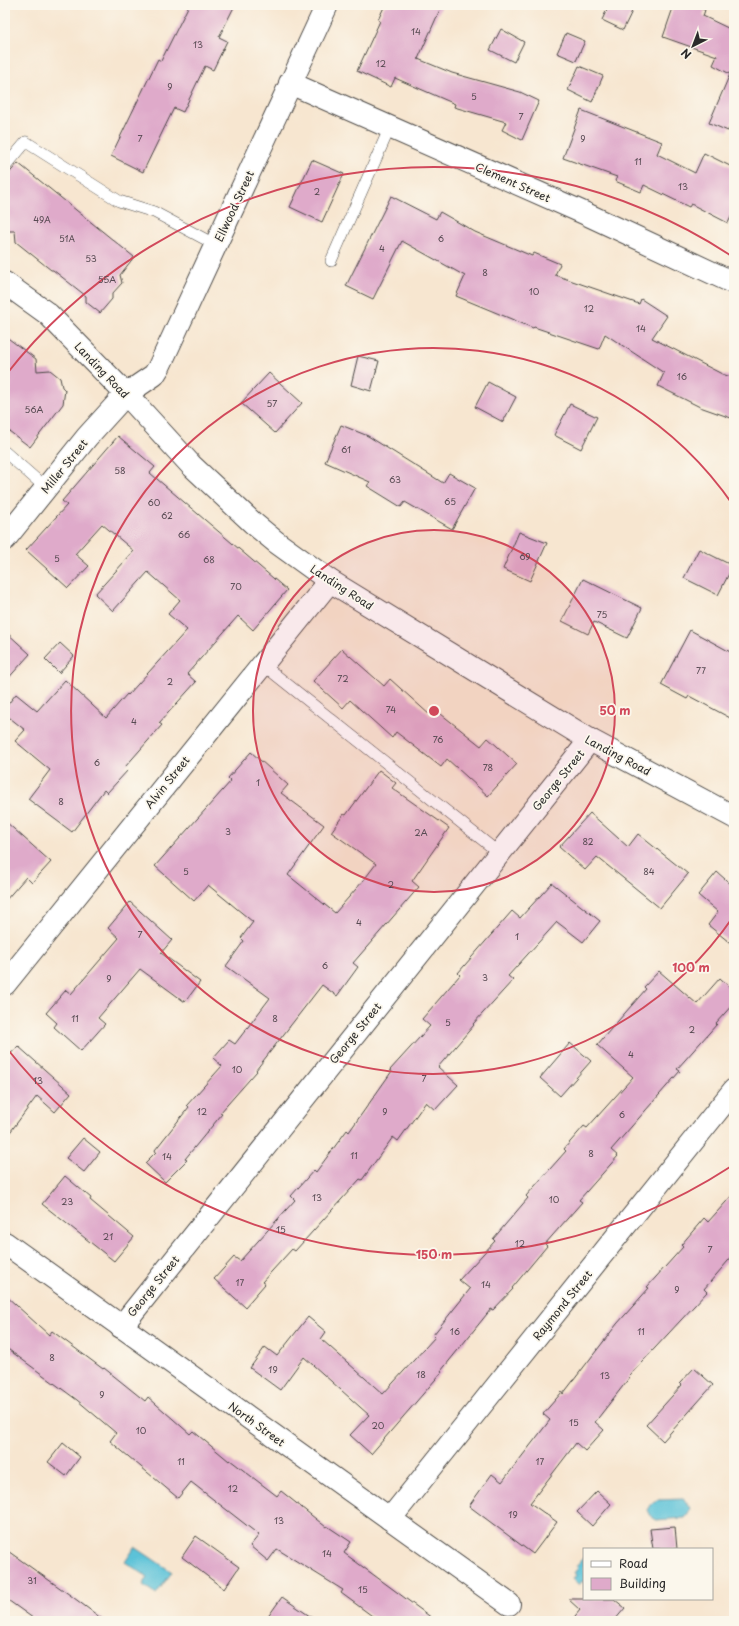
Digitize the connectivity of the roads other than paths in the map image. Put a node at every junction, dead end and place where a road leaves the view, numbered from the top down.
1 (327, 5) edge
2 (290, 83) junction
3 (390, 127) junction
4 (5, 167) edge
5 (216, 245) junction
6 (331, 261) dead end
7 (5, 283) edge
8 (734, 283) edge
9 (126, 394) junction
10 (5, 452) edge
11 (46, 488) junction
12 (5, 539) edge
13 (330, 581) junction
14 (262, 664) junction
15 (590, 740) junction
16 (734, 817) edge
17 (499, 853) junction
18 (5, 984) edge
19 (734, 1090) edge
20 (5, 1243) edge
21 (121, 1327) junction
22 (390, 1519) junction
23 (509, 1604) dead end

1 - 2 street, Ellwood Street
2 - 3 street, Clement Street
2 - 5 street, Ellwood Street
3 - 6 lane
3 - 8 street, Clement Street
4 - 5 lane
5 - 9 street, Ellwood Street
7 - 9 street, Landing Road
9 - 11 street, Miller Street
9 - 13 street, Landing Road
10 - 11 lane
11 - 12 street, Miller Street
13 - 14 street, Alvin Street
13 - 15 street, Landing Road
14 - 17 lane
14 - 18 street, Alvin Street
15 - 16 street, Landing Road
15 - 17 street, George Street
17 - 21 street, George Street
19 - 22 street, Raymond Street
20 - 21 street, North Street
21 - 22 street, North Street
22 - 23 street, North Street

